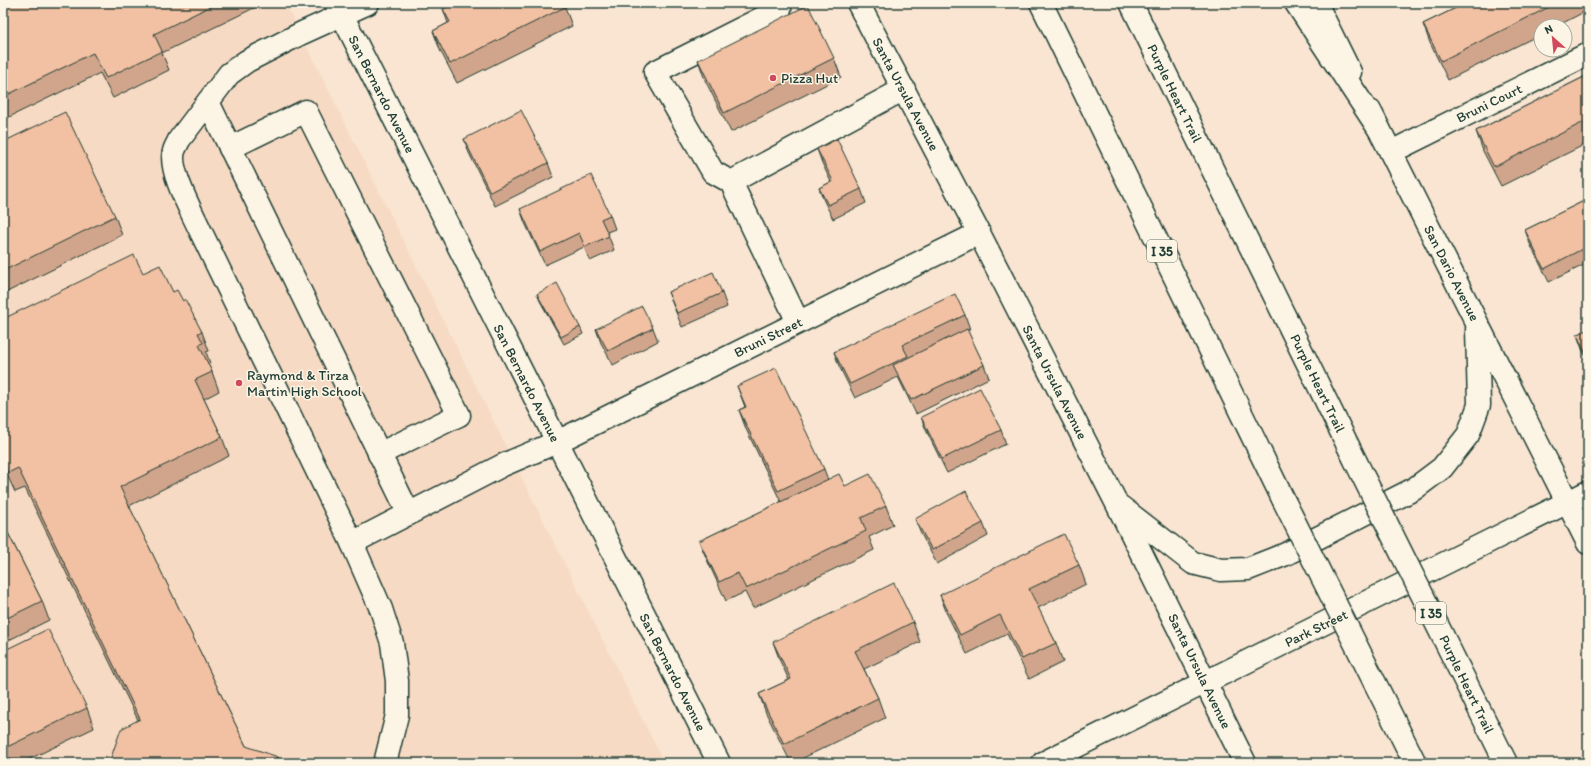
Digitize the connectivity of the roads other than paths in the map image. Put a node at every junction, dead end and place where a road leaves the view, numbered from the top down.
1 (368, 3) edge
2 (1041, 3) edge
3 (1131, 3) edge
4 (1296, 3) edge
5 (1316, 3) edge
6 (861, 6) edge
7 (339, 9) edge
8 (780, 9) dead end
9 (1588, 54) edge
10 (904, 89) junction
11 (208, 102) junction
12 (1379, 129) junction
13 (230, 148) junction
14 (1391, 152) junction
15 (731, 182) junction
16 (979, 233) junction
17 (798, 322) junction
18 (1476, 322) junction
19 (556, 442) junction
20 (379, 454) junction
21 (1588, 492) edge
22 (1567, 502) junction
23 (1117, 504) junction
24 (409, 514) junction
25 (352, 543) junction
26 (1588, 543) edge
27 (1205, 683) junction
28 (385, 763) edge
29 (719, 763) edge
30 (1043, 763) edge
31 (1245, 763) edge
32 (1415, 763) edge
33 (1506, 763) edge

1 - 7 main road
2 - 32 main road, I 35, bridge
3 - 33 main road, Purple Heart Trail / I 35, bridge
4 - 12 main road
5 - 12 main road, San Dario Avenue
6 - 10 main road, Santa Ursula Avenue
7 - 11 main road
7 - 19 main road, San Bernardo Avenue
8 - 15 main road
9 - 14 main road, Bruni Court
10 - 15 main road
10 - 16 main road, Santa Ursula Avenue
11 - 13 main road
11 - 25 main road
12 - 14 main road, San Dario Avenue
13 - 20 main road
13 - 20 main road
14 - 18 main road, San Dario Avenue
15 - 17 main road
16 - 17 main road, Bruni Street
16 - 23 main road, Santa Ursula Avenue
17 - 19 main road, Bruni Street
18 - 22 main road, San Dario Avenue
18 - 23 main road
19 - 24 main road, Bruni Street
19 - 29 main road, San Bernardo Avenue
20 - 24 main road
21 - 22 main road, Park Street
22 - 26 main road, San Dario Avenue
22 - 27 main road, Park Street
23 - 27 main road, Santa Ursula Avenue
24 - 25 main road, Bruni Street
25 - 28 main road
27 - 30 main road, Park Street
27 - 31 main road, Santa Ursula Avenue

